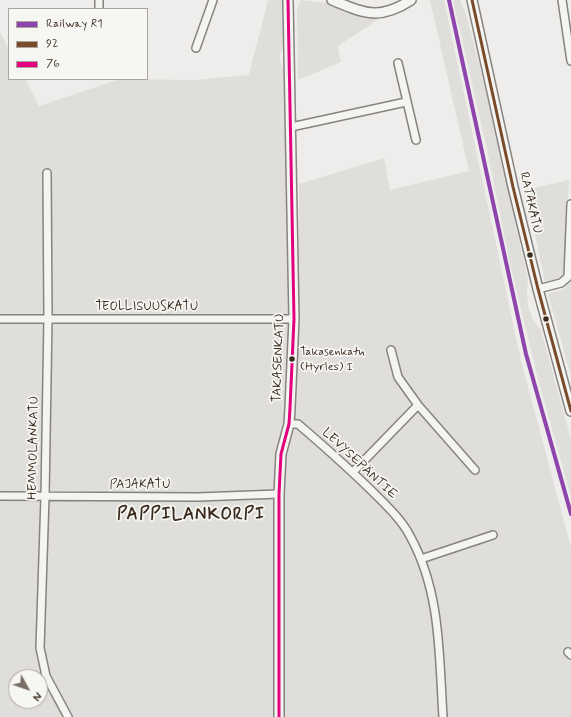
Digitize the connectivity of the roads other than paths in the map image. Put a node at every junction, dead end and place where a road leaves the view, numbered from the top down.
1 (213, 0) edge
2 (288, 0) edge
3 (332, 0) edge
4 (411, 0) edge
5 (472, 0) edge
6 (562, 0) edge
7 (196, 48) dead end
8 (571, 61) edge
9 (398, 63) dead end
10 (406, 102) junction
11 (291, 127) junction
12 (416, 140) dead end
13 (47, 173) dead end
14 (571, 204) edge
15 (538, 290) junction
16 (48, 318) junction
17 (0, 319) edge
18 (294, 319) junction
19 (391, 350) dead end
20 (418, 405) junction
21 (571, 411) edge
22 (288, 424) junction
23 (475, 470) dead end
24 (353, 472) junction
25 (279, 494) junction
26 (0, 496) edge
27 (45, 497) junction
28 (493, 535) dead end
29 (421, 559) junction
30 (68, 717) edge
31 (280, 717) edge
32 (443, 717) edge

1 - 7 street
2 - 11 street, TAKASENKATU
3 - 4 street
5 - 15 street, RATAKATU
6 - 8 street
9 - 10 street
10 - 11 street
10 - 12 street
11 - 18 street, TAKASENKATU
13 - 16 street, HEMMOLANKATU
14 - 15 street
15 - 21 street, RATAKATU
16 - 17 street, TEOLLISUUSKATU
16 - 18 street, TEOLLISUUSKATU
16 - 27 street, HEMMOLANKATU
18 - 22 street, TAKASENKATU
19 - 20 street
20 - 23 street
20 - 24 street
22 - 24 street, LEVYSEPÄNTIE
22 - 25 street, TAKASENKATU
24 - 29 street, LEVYSEPÄNTIE
25 - 27 street, PAJAKATU
25 - 31 street, TAKASENKATU
26 - 27 street, PAJAKATU
27 - 30 street, HEMMOLANKATU
28 - 29 street
29 - 32 street, LEVYSEPÄNTIE

